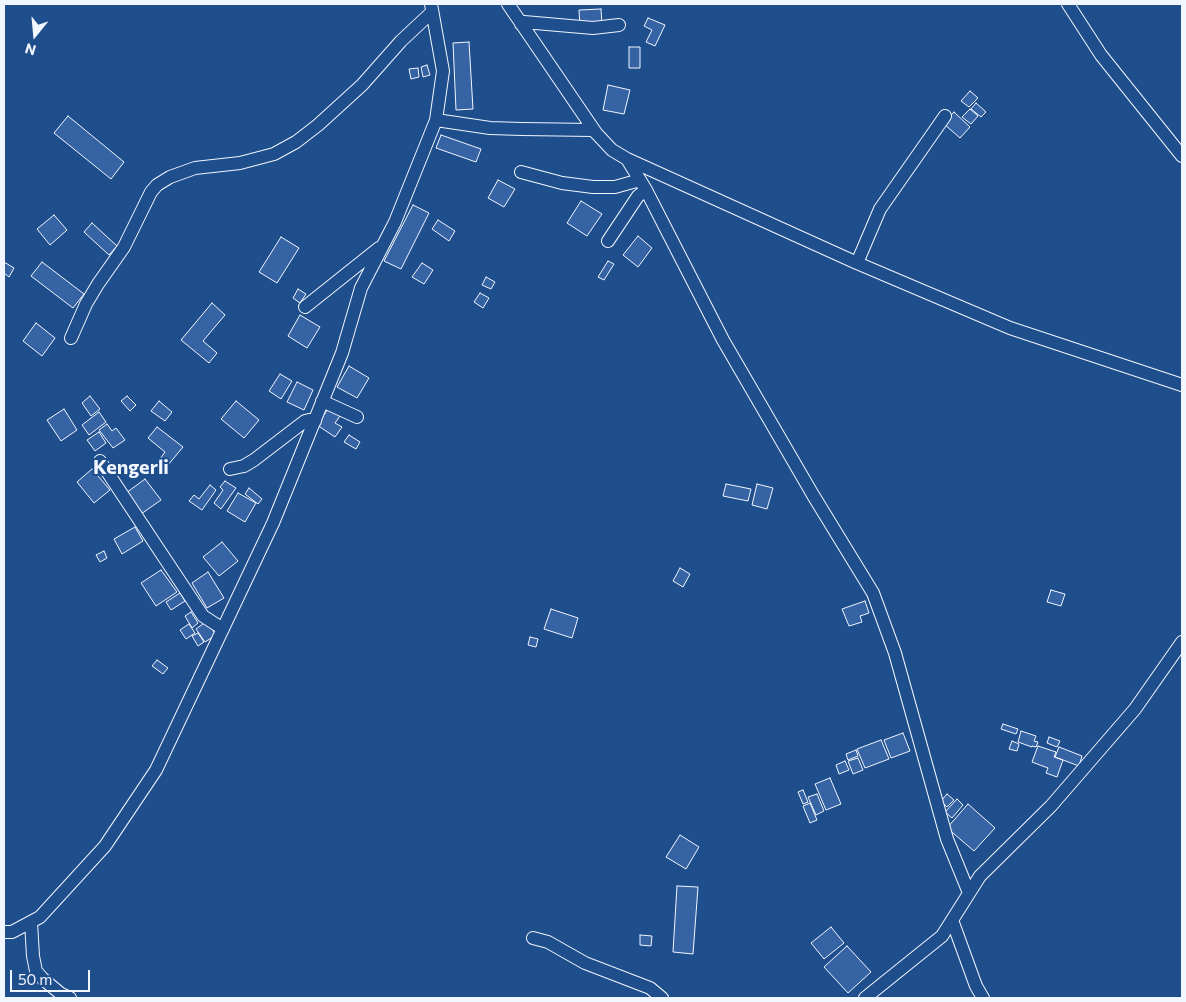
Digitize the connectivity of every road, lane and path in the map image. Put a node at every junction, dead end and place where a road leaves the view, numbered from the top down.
1 (508, 4) edge
2 (1068, 4) edge
3 (432, 8) edge
4 (521, 24) junction
5 (619, 25) dead end
6 (944, 116) dead end
7 (436, 120) junction
8 (593, 130) junction
9 (1182, 156) edge
10 (627, 159) junction
11 (521, 172) dead end
12 (643, 185) junction
13 (608, 240) dead end
14 (383, 245) junction
15 (856, 263) junction
16 (305, 307) dead end
17 (71, 338) dead end
18 (1182, 385) edge
19 (322, 401) junction
20 (357, 416) dead end
21 (314, 421) junction
22 (100, 461) dead end
23 (230, 468) dead end
24 (223, 629) junction
25 (1182, 642) edge
26 (969, 893) junction
27 (952, 920) junction
28 (31, 922) junction
29 (4, 932) edge
30 (534, 938) dead end
31 (70, 998) edge
32 (662, 998) edge
33 (865, 998) edge
34 (983, 998) edge

1 - 4 street
2 - 9 street
3 - 7 street
3 - 17 street
4 - 5 street
4 - 8 street
6 - 15 street
7 - 8 street
7 - 14 street
8 - 10 street
10 - 12 street
10 - 15 street
11 - 12 street
12 - 13 street
12 - 26 street
14 - 16 street
14 - 19 street
15 - 18 street
19 - 20 street
19 - 21 street
21 - 23 street
21 - 24 street
22 - 24 street
24 - 28 street
25 - 26 street
26 - 27 street
27 - 33 street
27 - 34 street
28 - 29 street
28 - 31 street
30 - 32 street

